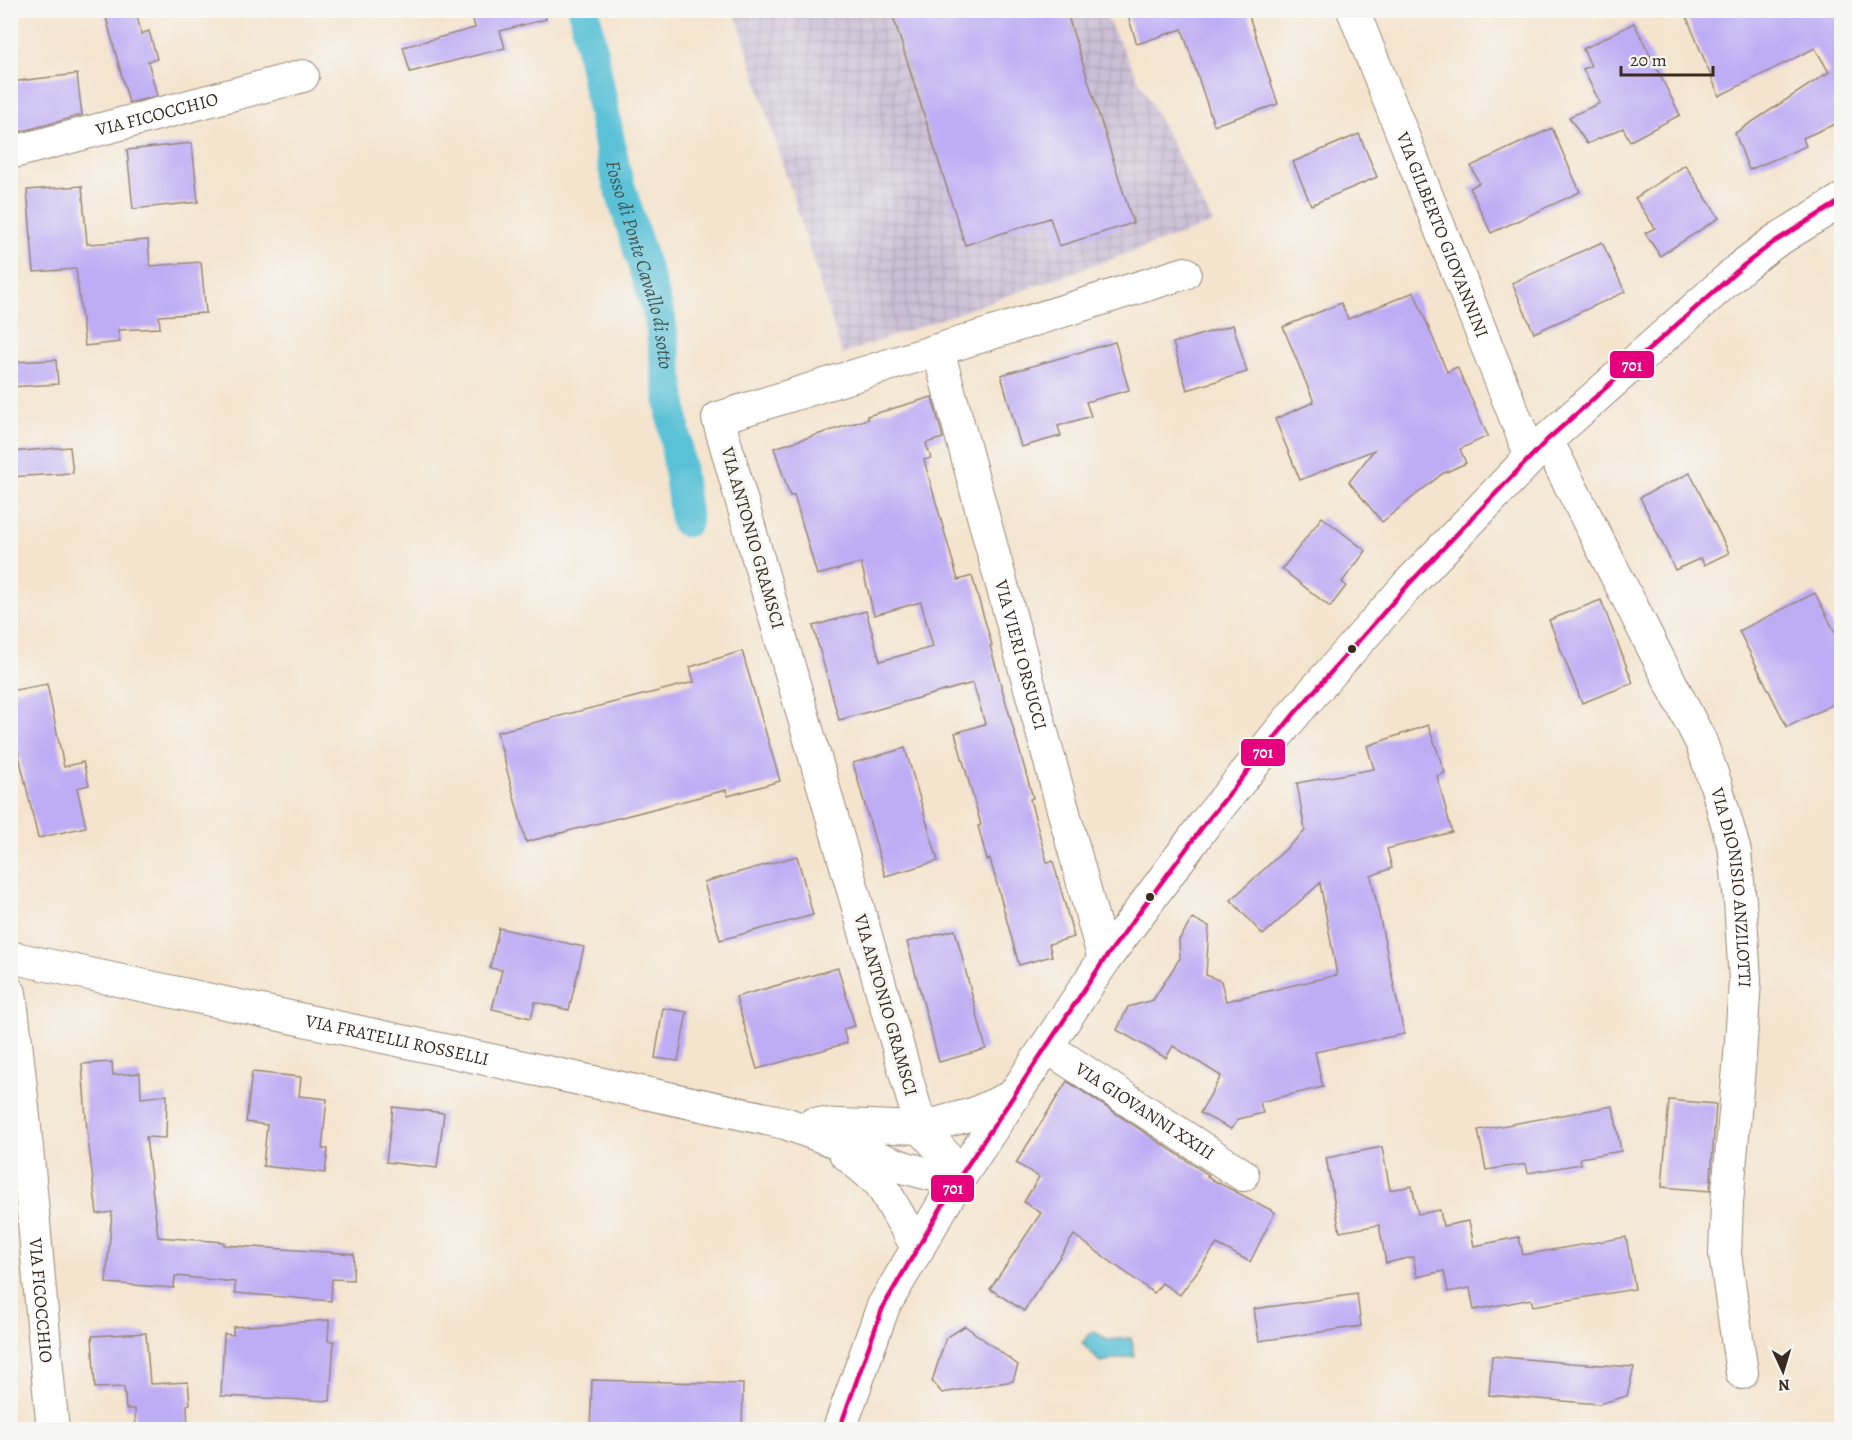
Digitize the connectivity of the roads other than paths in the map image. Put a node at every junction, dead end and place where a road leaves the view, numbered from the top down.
1 (1353, 10) edge
2 (303, 76) dead end
3 (10, 153) edge
4 (1842, 200) edge
5 (1185, 273) dead end
6 (938, 350) junction
7 (1539, 449) junction
8 (10, 957) edge
9 (1104, 960) junction
10 (10, 993) edge
11 (1047, 1047) junction
12 (1015, 1095) junction
13 (785, 1123) junction
14 (921, 1128) junction
15 (1243, 1175) dead end
16 (957, 1181) junction
17 (918, 1249) junction
18 (1742, 1372) dead end
19 (53, 1430) edge
20 (839, 1430) edge

1 - 7 street, VIA GILBERTO GIOVANNINI
2 - 3 street, VIA FICOCCHIO
4 - 7 main road
5 - 6 street, VIA ANTONIO GRAMSCI
6 - 9 street, VIA VIERI ORSUCCI
6 - 14 street, VIA ANTONIO GRAMSCI
7 - 9 main road
7 - 18 street, VIA DIONISIO ANZILOTTI
8 - 13 street, VIA FRATELLI ROSSELLI
9 - 11 main road
10 - 19 street, VIA FICOCCHIO
11 - 12 main road
11 - 15 street, VIA GIOVANNI XXIII
12 - 14 street, VIA FRATELLI ROSSELLI
12 - 16 main road
13 - 14 street, VIA FRATELLI ROSSELLI
13 - 16 street, VIA FRATELLI ROSSELLI
13 - 17 street, VIA FRATELLI ROSSELLI
14 - 16 street
16 - 17 main road
17 - 20 main road

